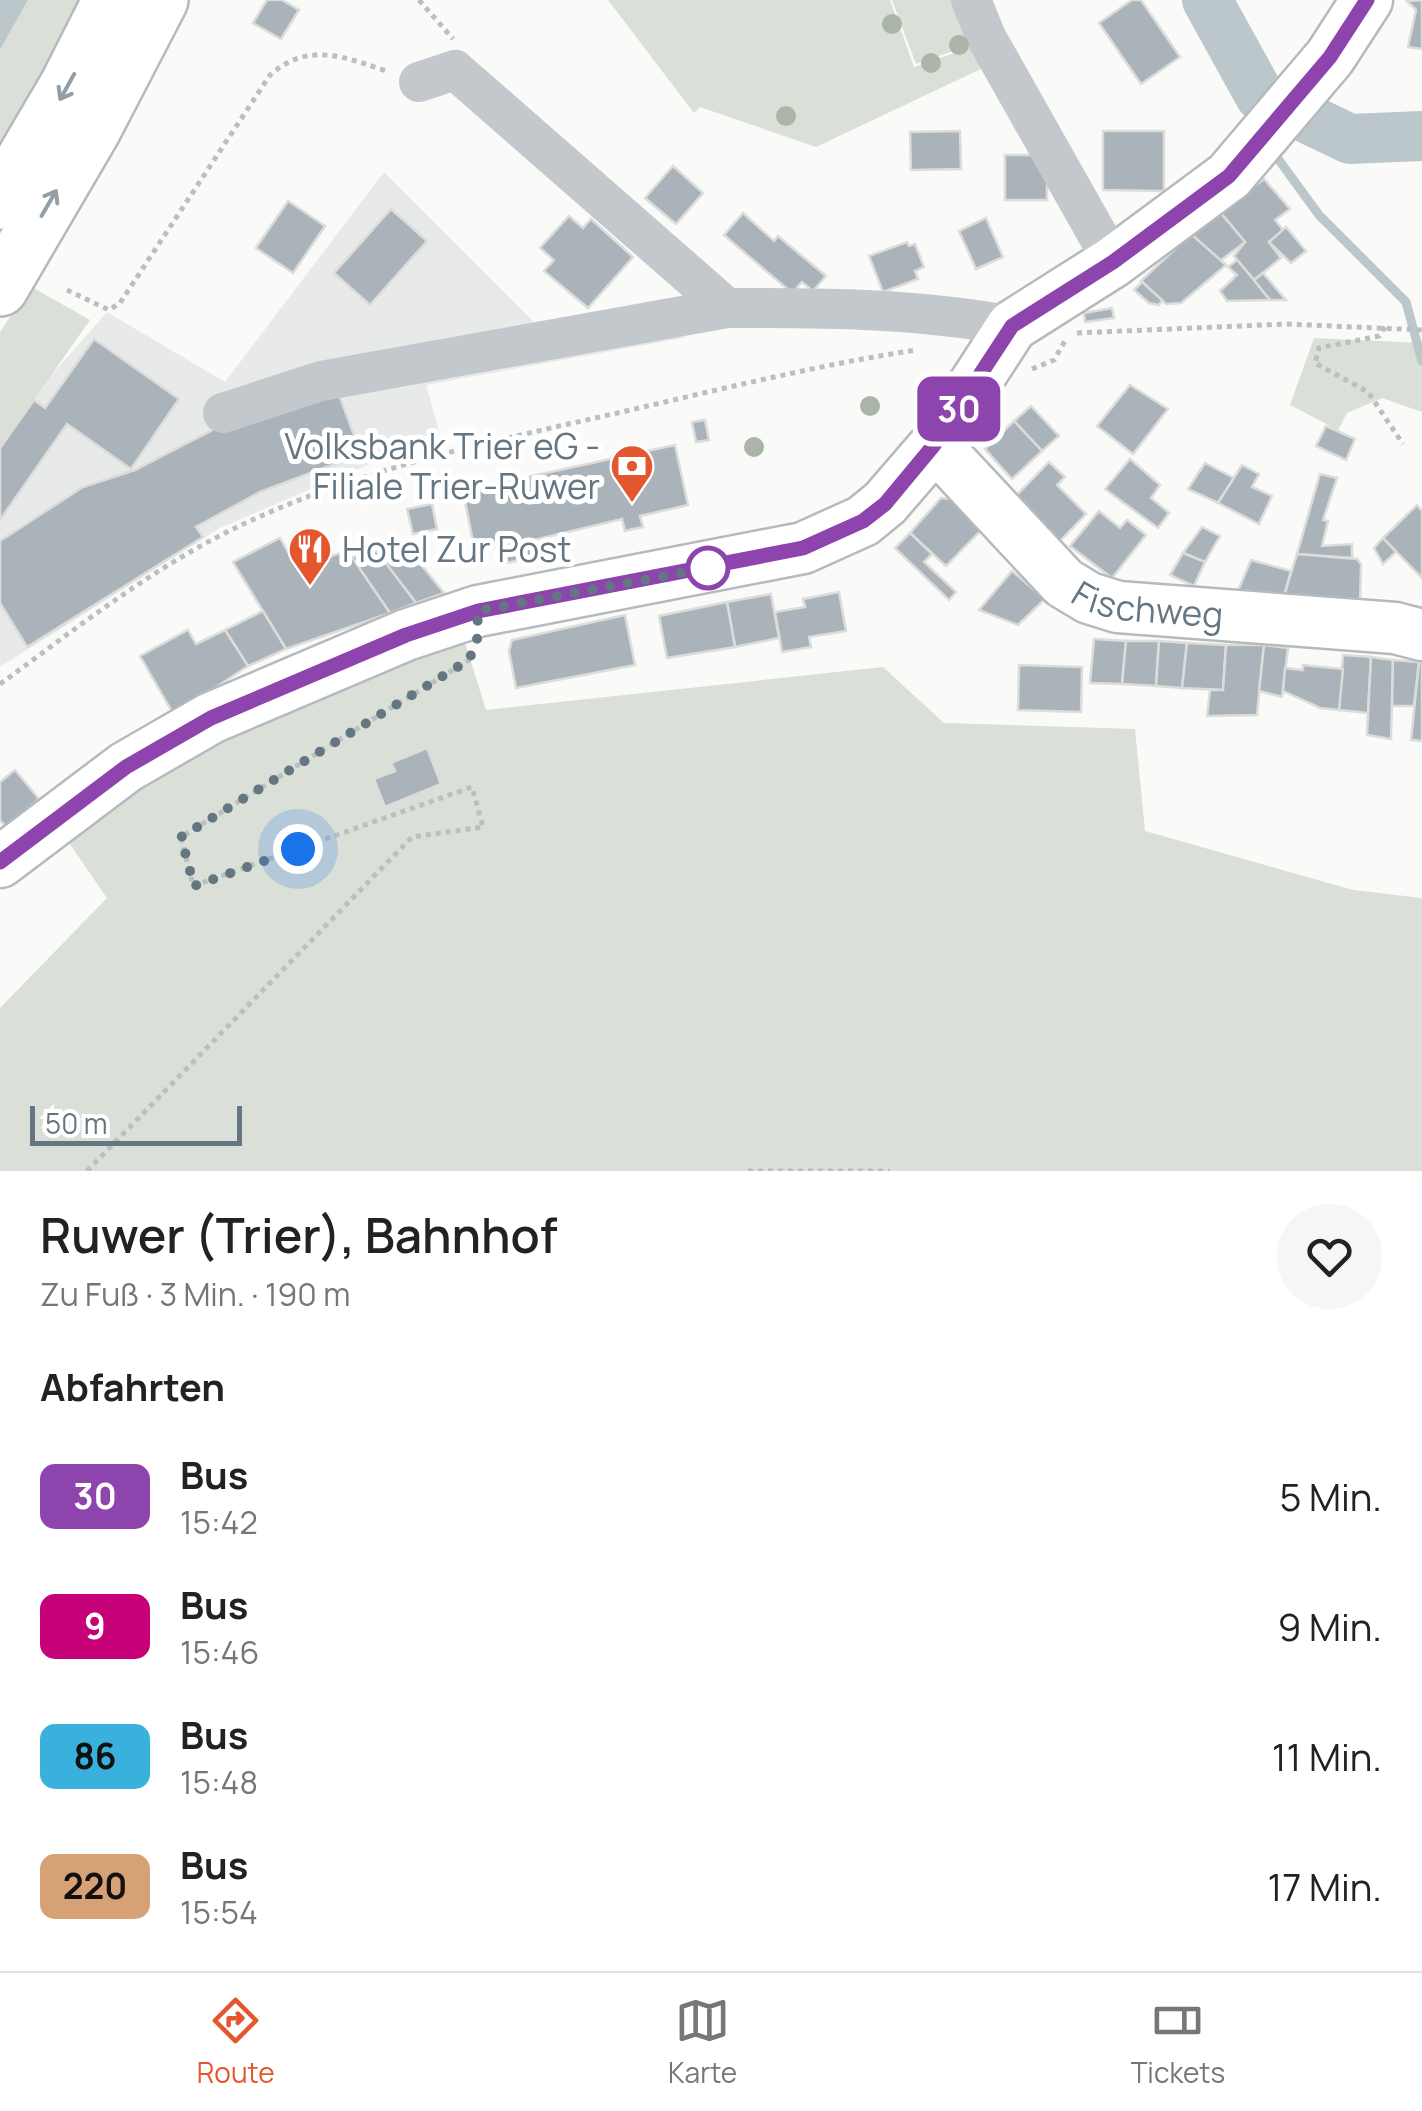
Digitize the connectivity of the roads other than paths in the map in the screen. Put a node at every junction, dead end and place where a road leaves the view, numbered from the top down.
1 (111, 0) edge
2 (160, 0) edge
3 (971, 0) edge
4 (1367, 0) edge
5 (419, 82) road end
6 (0, 201) edge
7 (1113, 262) junction
8 (0, 288) edge
9 (727, 308) junction
10 (1012, 326) junction
11 (223, 412) dead end
12 (934, 445) junction
13 (1422, 635) edge
14 (0, 862) edge

1 -> 6 highway
8 -> 2 highway
3 - 7 street
4 - 7 main road
5 - 9 street
7 - 10 main road
9 - 10 street
9 - 11 street
10 - 12 main road
12 - 13 main road, Fischweg
12 - 14 main road

